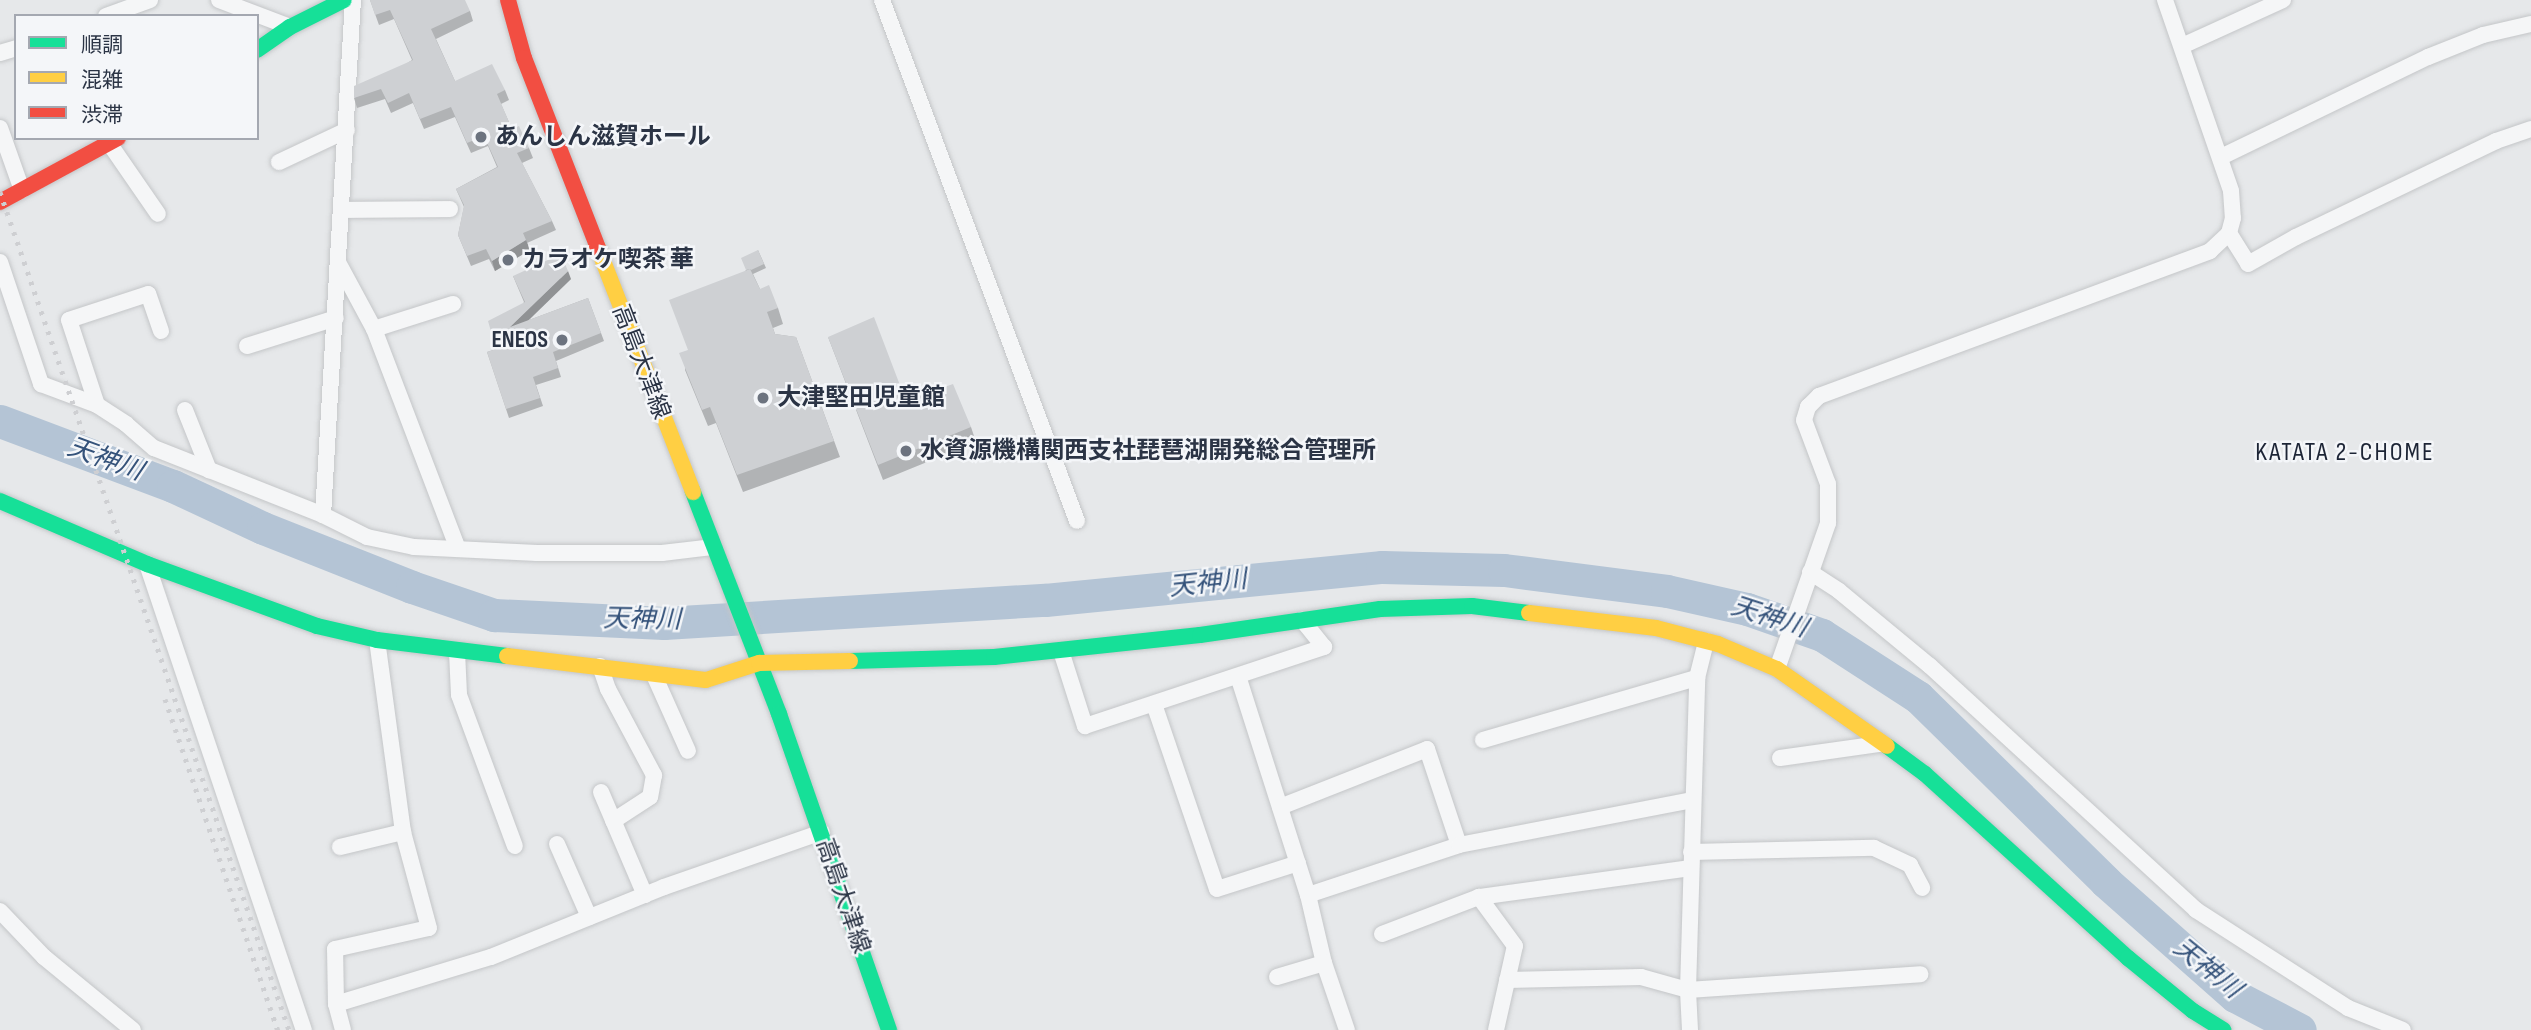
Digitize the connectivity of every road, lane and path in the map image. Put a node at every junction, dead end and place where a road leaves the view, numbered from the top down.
1 (150, 0) edge
2 (219, 0) edge
3 (344, 0) edge
4 (353, 0) edge
5 (508, 0) edge
6 (882, 0) edge
7 (2165, 0) edge
8 (2283, 0) edge
9 (112, 14) edge
10 (256, 14) edge
11 (259, 15) edge
12 (2531, 24) edge
13 (290, 27) junction
14 (2182, 46) junction
15 (259, 49) edge
16 (0, 128) edge
17 (2531, 129) edge
18 (347, 130) junction
19 (113, 141) edge
20 (2221, 157) junction
21 (279, 162) dead end
22 (22, 190) junction
23 (0, 202) edge
24 (450, 209) dead end
25 (342, 210) junction
26 (158, 214) dead end
27 (2229, 233) junction
28 (0, 262) edge
29 (339, 263) junction
30 (453, 304) dead end
31 (336, 318) junction
32 (374, 329) junction
33 (161, 331) dead end
34 (247, 346) dead end
35 (97, 405) junction
36 (185, 410) dead end
37 (209, 470) junction
38 (0, 501) edge
39 (323, 515) junction
40 (1077, 521) dead end
41 (712, 547) junction
42 (458, 549) junction
43 (147, 564) junction
44 (1810, 572) junction
45 (1302, 620) junction
46 (377, 640) junction
47 (1706, 641) junction
48 (1061, 651) junction
49 (457, 652) junction
50 (759, 663) junction
51 (1779, 664) junction
52 (600, 666) junction
53 (654, 675) junction
54 (1238, 676) junction
55 (1696, 678) junction
56 (1154, 704) junction
57 (1483, 740) dead end
58 (1880, 744) junction
59 (688, 751) dead end
60 (1780, 758) dead end
61 (601, 792) dead end
62 (1692, 800) junction
63 (1280, 807) junction
64 (613, 821) junction
65 (403, 832) junction
66 (822, 832) junction
67 (557, 844) dead end
68 (1458, 845) junction
69 (515, 846) dead end
70 (340, 848) dead end
71 (1691, 860) junction
72 (1298, 863) junction
73 (1922, 888) dead end
74 (645, 895) junction
75 (1308, 895) junction
76 (1479, 897) junction
77 (0, 911) edge
78 (589, 917) junction
79 (1382, 934) dead end
80 (1324, 963) junction
81 (1920, 974) dead end
82 (1277, 977) dead end
83 (1507, 980) junction
84 (1688, 990) junction
85 (336, 1003) junction
86 (133, 1030) edge
87 (304, 1030) edge
88 (343, 1030) edge
89 (889, 1030) edge
90 (1347, 1030) edge
91 (1496, 1030) edge
92 (1690, 1030) edge
93 (2224, 1030) edge
94 (2403, 1030) edge

1 - 9 street
2 - 10 street
3 - 13 street
4 - 18 street
5 - 41 street, 高島大津線
6 - 40 street
7 - 14 street
8 - 14 street
11 - 13 street
12 - 20 street
13 - 15 street
14 - 20 street
16 - 22 street
17 - 27 street
18 - 21 street
18 - 25 street
19 - 22 street
19 - 26 street
20 - 27 street
22 - 23 street
24 - 25 street
25 - 29 street
27 - 44 street
28 - 35 street
29 - 31 street
29 - 32 street
30 - 32 street
31 - 34 street
31 - 39 street
32 - 42 street
33 - 35 street
35 - 37 street
36 - 37 street
37 - 39 street
38 - 43 street
39 - 42 street
41 - 42 street
41 - 50 street, 高島大津線
43 - 46 street
43 - 87 street
44 - 51 street
44 - 94 street
45 - 47 street
45 - 48 street
45 - 54 street
46 - 49 street
46 - 65 street
47 - 51 street
47 - 55 street
48 - 50 street
48 - 56 street
49 - 52 street
49 - 69 street
50 - 53 street
50 - 66 street, 高島大津線
51 - 58 street
52 - 53 street
52 - 64 street
53 - 59 street
54 - 56 street
54 - 63 street
55 - 57 street
55 - 62 street
56 - 72 street
58 - 60 street
58 - 93 street
61 - 64 street
62 - 68 street
62 - 71 street
63 - 68 street
63 - 72 street
64 - 74 street
65 - 70 street
65 - 85 street
66 - 74 street
66 - 89 street, 高島大津線
67 - 78 street
68 - 75 street
71 - 73 street
71 - 76 street
71 - 84 street
72 - 75 street
74 - 78 street
75 - 80 street
76 - 79 street
76 - 83 street
77 - 86 street
78 - 85 street
80 - 82 street
80 - 90 street
81 - 84 street
83 - 84 street
83 - 91 street
84 - 92 street
85 - 88 street

